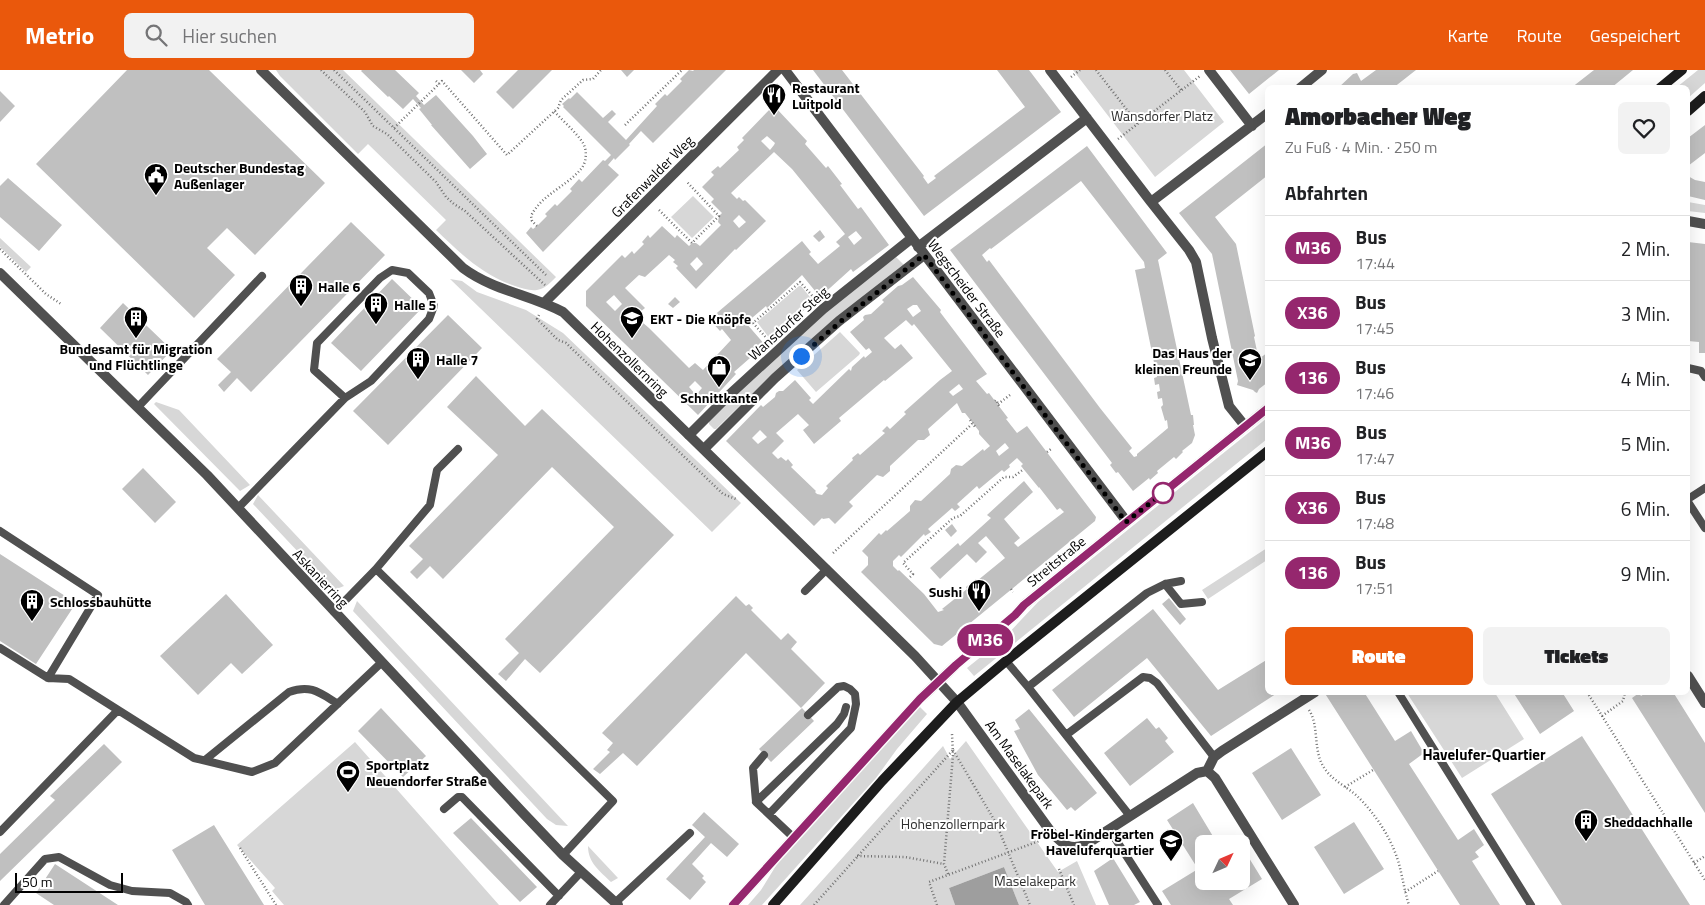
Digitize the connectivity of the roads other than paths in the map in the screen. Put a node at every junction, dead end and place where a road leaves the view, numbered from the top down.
1 (261, 70) edge
2 (778, 70) edge
3 (785, 70) edge
4 (1050, 70) edge
5 (1322, 70) edge
6 (1682, 70) edge
7 (1205, 73) edge
8 (1304, 85) edge
9 (1664, 85) edge
10 (1705, 96) edge
11 (1690, 108) edge
12 (1265, 115) edge
13 (1087, 118) junction
14 (1252, 126) junction
15 (1152, 202) junction
16 (1690, 222) edge
17 (1705, 224) edge
18 (918, 247) junction
19 (262, 276) dead end
20 (2, 279) edge
21 (545, 302) junction
22 (1690, 368) edge
23 (1705, 377) edge
24 (345, 398) junction
25 (138, 407) junction
26 (1265, 410) edge
27 (1245, 426) junction
28 (689, 435) junction
29 (458, 449) dead end
30 (704, 450) junction
31 (1265, 453) edge
32 (1705, 488) edge
33 (1690, 499) edge
34 (1690, 503) edge
35 (238, 508) junction
36 (1126, 522) junction
37 (1705, 528) edge
38 (0, 531) edge
39 (376, 569) junction
40 (827, 569) junction
41 (1181, 581) dead end
42 (1165, 584) junction
43 (805, 592) dead end
44 (1202, 602) dead end
45 (334, 612) junction
46 (0, 648) edge
47 (1006, 661) junction
48 (382, 662) junction
49 (48, 678) junction
50 (1690, 679) edge
51 (938, 681) junction
52 (1028, 687) junction
53 (1310, 695) edge
54 (1400, 695) edge
55 (957, 702) junction
56 (1705, 703) edge
57 (338, 704) junction
58 (846, 707) dead end
59 (118, 710) junction
60 (808, 715) dead end
61 (1066, 735) junction
62 (764, 755) dead end
63 (1214, 757) junction
64 (205, 760) junction
65 (1207, 771) junction
66 (756, 802) junction
67 (444, 809) dead end
68 (769, 814) junction
69 (1130, 816) junction
70 (1109, 829) junction
71 (0, 832) edge
72 (690, 834) dead end
73 (793, 837) junction
74 (563, 855) junction
75 (581, 872) junction
76 (559, 896) junction
77 (617, 904) edge
78 (4, 905) edge
79 (188, 905) edge
80 (550, 905) edge
81 (732, 905) edge
82 (773, 905) edge
83 (1158, 905) edge
84 (1294, 905) edge
85 (1531, 905) edge

1 - 21 street, Hohenzollernring
2 - 21 street, Grafenwalder Weg
3 - 18 street, Wegscheider Straße
4 - 13 street
5 - 8 street
6 - 9 main road
7 - 14 street
10 - 11 main road
12 - 14 street
13 - 15 street
13 - 18 street, Wansdorfer Steig
14 - 15 street
15 - 27 street
16 - 17 street
18 - 28 street, Wansdorfer Steig
18 - 30 street, Wansdorfer Steig
18 - 36 street, Wegscheider Straße
19 - 25 lane
20 - 25 street, Askanierring
21 - 28 street, Hohenzollernring
22 - 23 lane
24 - 24 lane
24 - 35 lane
25 - 35 street, Askanierring
26 - 27 main road, Streitstraße
27 - 36 main road, Streitstraße
28 - 30 street, Hohenzollernring
29 - 39 lane
30 - 40 street, Hohenzollernring
31 - 47 main road
32 - 33 lane
34 - 37 lane
35 - 45 street, Askanierring
36 - 51 main road, Streitstraße
38 - 49 lane
39 - 45 lane
39 - 74 lane
40 - 43 lane
40 - 51 street, Hohenzollernring
41 - 42 lane
42 - 44 lane
42 - 52 lane
45 - 48 street, Askanierring
46 - 49 lane
47 - 52 lane
47 - 55 main road
48 - 57 lane
48 - 74 street, Askanierring
49 - 59 lane
50 - 56 street
51 - 55 street, Hohenzollernring
51 - 73 main road, Streitstraße
52 - 61 lane
53 - 63 street
54 - 85 lane
55 - 70 street, Am Maselakepark
55 - 82 main road
57 - 64 lane
57 - 64 lane
58 - 66 lane
59 - 64 lane
59 - 71 lane
60 - 68 lane
61 - 63 lane
61 - 69 lane
62 - 66 lane
63 - 65 street
65 - 69 street, Am Maselakepark
65 - 84 street
66 - 68 lane
67 - 76 lane
68 - 73 lane
69 - 70 street, Am Maselakepark
70 - 83 lane
72 - 77 lane
73 - 81 main road, Streitstraße
74 - 75 street, Askanierring
75 - 76 lane
75 - 77 street, Askanierring
76 - 80 lane
78 - 79 lane

